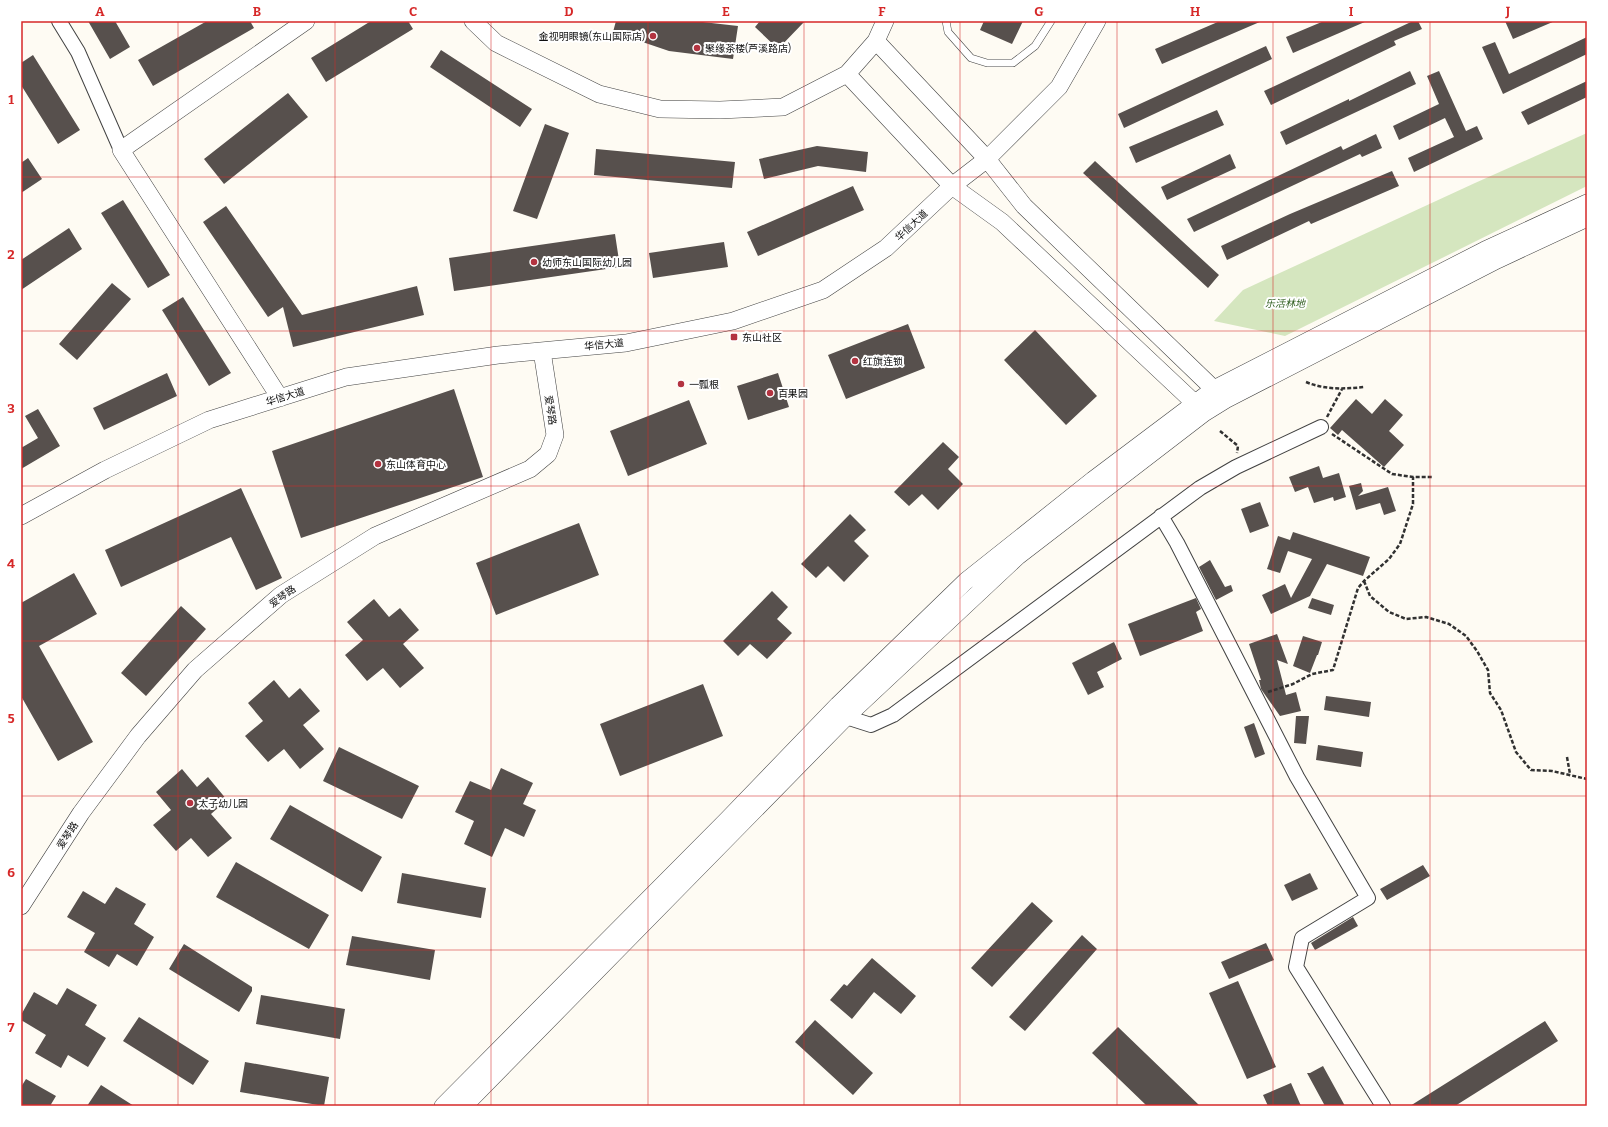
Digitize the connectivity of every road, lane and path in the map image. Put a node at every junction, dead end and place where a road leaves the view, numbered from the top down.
1 (59, 21) edge
2 (306, 21) edge
3 (473, 21) edge
4 (885, 21) edge
5 (946, 21) edge
6 (1051, 21) edge
7 (1097, 21) edge
8 (876, 41) junction
9 (847, 74) junction
10 (121, 150) junction
11 (987, 159) junction
12 (952, 186) junction
13 (1587, 203) edge
14 (1587, 218) edge
15 (542, 351) junction
16 (1306, 382) dead end
17 (1364, 387) dead end
18 (1342, 389) junction
19 (1219, 394) junction
20 (280, 398) junction
21 (1199, 408) junction
22 (1321, 427) junction
23 (1220, 431) dead end
24 (1236, 467) junction
25 (1413, 477) junction
26 (1433, 477) dead end
27 (21, 516) edge
28 (1160, 516) junction
29 (1364, 581) junction
30 (1257, 696) junction
31 (846, 717) junction
32 (1567, 757) dead end
33 (1570, 774) junction
34 (1587, 779) edge
35 (21, 906) edge
36 (443, 1106) edge
37 (464, 1106) edge
38 (1383, 1106) edge

1 - 10 street
2 - 10 street
3 - 9 street
4 - 8 street
5 - 6 lane
7 - 11 street, 华信大道
8 - 9 street
8 - 11 street
9 - 12 street
10 - 20 street
11 - 12 street, 华信大道
11 - 19 street
12 - 15 street, 华信大道
12 - 21 street
13 - 19 street
14 - 19 street
15 - 20 street, 华信大道
15 - 35 street, 爱琴路
16 - 18 path
17 - 18 path
18 - 22 path
19 - 21 street
20 - 27 street, 华信大道
21 - 31 street
21 - 36 street
22 - 24 street
22 - 25 path
23 - 24 path
24 - 28 street
25 - 26 path
25 - 29 path
28 - 30 street
28 - 31 street
29 - 30 path
29 - 33 path
30 - 38 street
31 - 37 street
32 - 33 path
33 - 34 path

